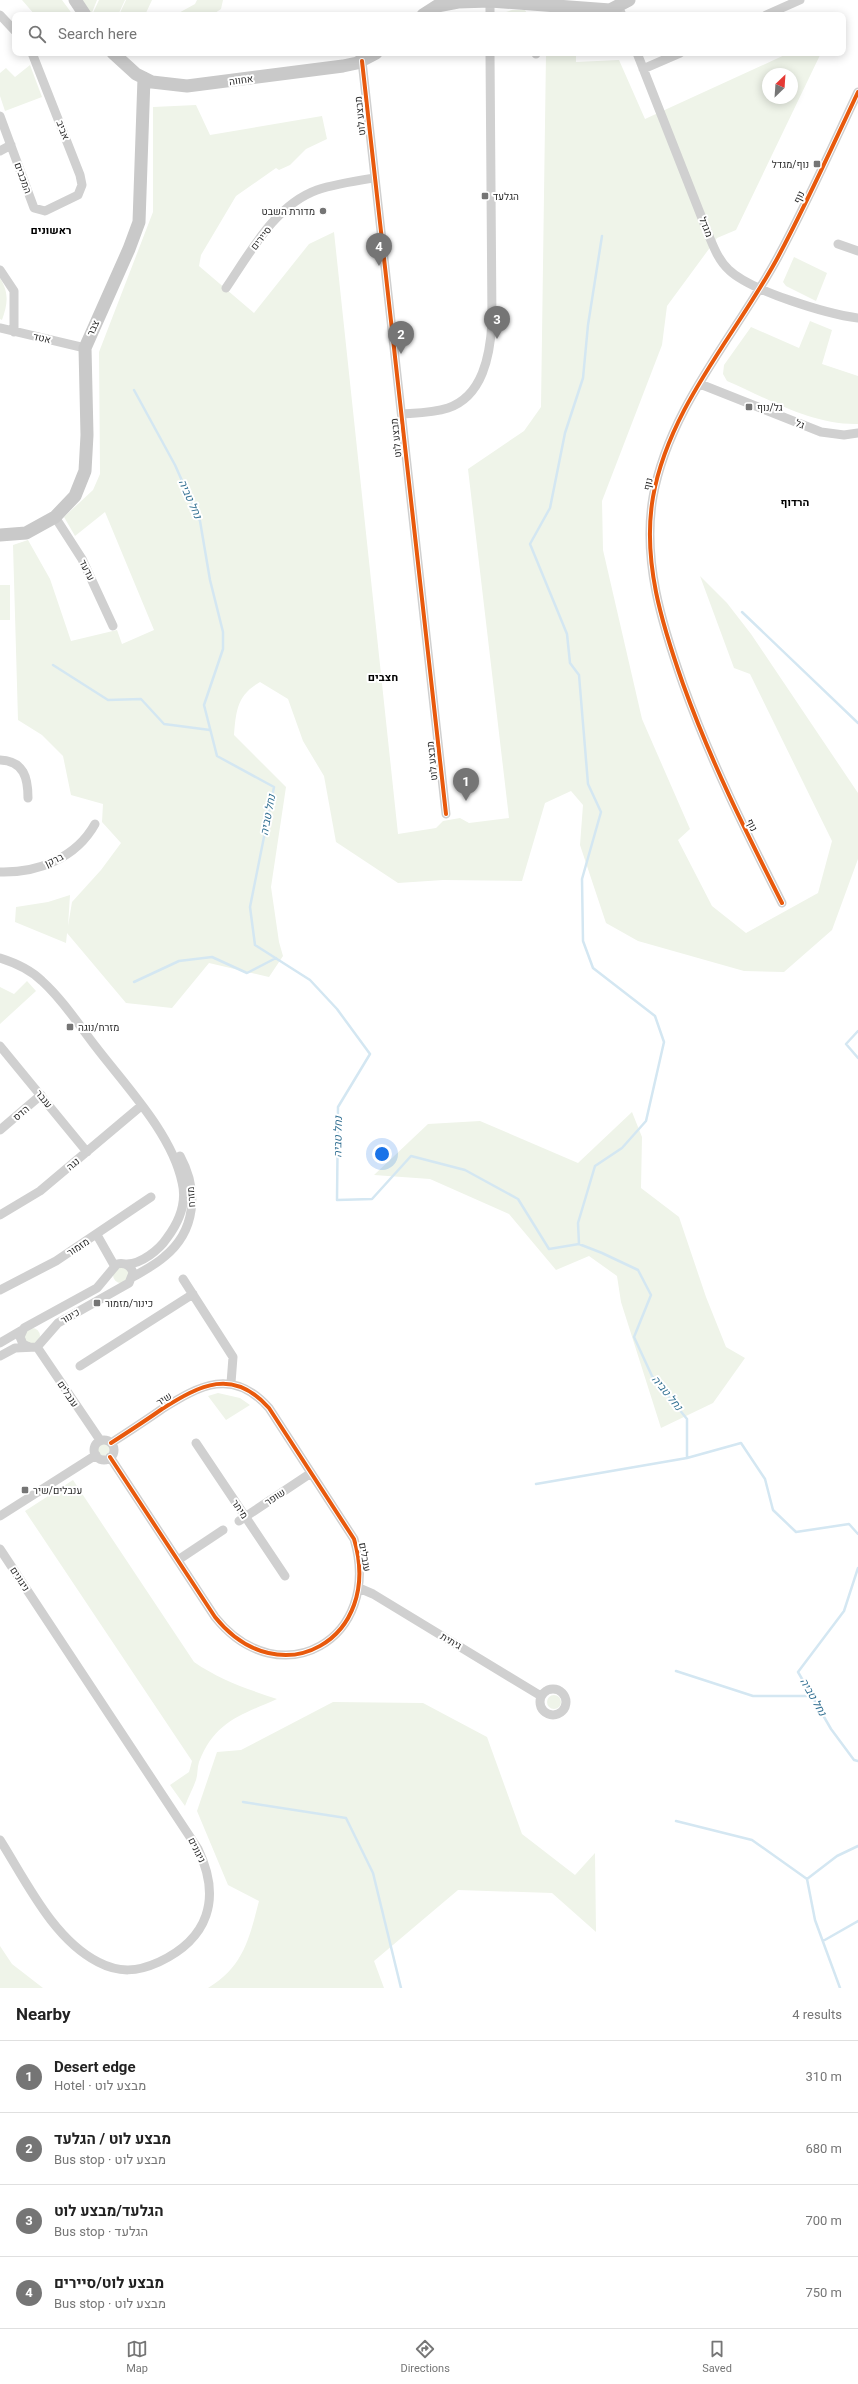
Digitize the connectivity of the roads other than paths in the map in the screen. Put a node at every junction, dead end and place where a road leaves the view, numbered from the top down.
1 (75, 0) edge
2 (800, 0) edge
3 (490, 1) edge
4 (623, 7) edge
5 (539, 10) edge
6 (83, 12) edge
7 (428, 12) edge
8 (490, 12) edge
9 (773, 12) edge
10 (0, 15) edge
11 (12, 28) edge
12 (33, 56) edge
13 (116, 56) edge
14 (371, 56) edge
15 (490, 56) edge
16 (638, 56) edge
17 (673, 56) edge
18 (362, 61) junction
19 (643, 69) junction
20 (144, 78) junction
21 (858, 92) edge
22 (0, 116) edge
23 (11, 145) junction
24 (0, 151) edge
25 (374, 178) junction
26 (66, 202) joint
27 (838, 244) dead end
28 (858, 250) edge
29 (0, 270) edge
30 (761, 287) junction
31 (226, 288) dead end
32 (858, 318) edge
33 (0, 328) edge
34 (14, 332) junction
35 (85, 348) junction
36 (700, 384) junction
37 (402, 414) junction
38 (858, 433) edge
39 (55, 517) junction
40 (0, 536) edge
41 (113, 626) dead end
42 (0, 760) edge
43 (28, 798) dead end
44 (446, 814) dead end
45 (95, 824) dead end
46 (0, 872) edge
47 (782, 903) dead end
48 (0, 958) edge
49 (0, 1046) edge
50 (41, 1095) junction
51 (141, 1106) junction
52 (0, 1130) edge
53 (88, 1152) junction
54 (151, 1197) dead end
55 (0, 1215) edge
56 (97, 1235) junction
57 (127, 1264) junction
58 (112, 1269) junction
59 (133, 1277) junction
60 (183, 1279) dead end
61 (122, 1286) junction
62 (0, 1290) edge
63 (193, 1294) junction
64 (31, 1325) junction
65 (22, 1330) junction
66 (43, 1339) junction
67 (0, 1344) edge
68 (33, 1347) junction
69 (0, 1356) edge
70 (80, 1366) dead end
71 (231, 1383) junction
72 (100, 1440) junction
73 (111, 1443) junction
74 (196, 1443) dead end
75 (96, 1455) junction
76 (110, 1457) junction
77 (312, 1473) junction
78 (0, 1516) edge
79 (242, 1519) junction
80 (223, 1530) dead end
81 (0, 1549) edge
82 (178, 1560) junction
83 (285, 1576) dead end
84 (359, 1588) junction
85 (541, 1696) dead end
86 (0, 1840) edge

1 - 6 street
2 - 9 street
3 - 5 street
3 - 7 street
3 - 8 street
4 - 5 street
10 - 11 street
12 - 26 street, אביב
13 - 20 street, אחווה
14 - 18 street, אחווה
15 - 37 street
16 - 19 street, מגדל
17 - 19 street
18 - 20 street, אחווה
18 - 25 street, מבצע לוט
19 - 30 street, מגדל
20 - 35 street, צבר
21 - 30 street, נוף
22 - 23 street, המכבים
23 - 24 street
23 - 26 street, המכבים
25 - 31 street, סיירים
25 - 37 street, מבצע לוט
27 - 28 street
29 - 34 street
30 - 32 street, מגדל
30 - 36 street, נוף
33 - 34 street, אטד
34 - 35 street, אטד
35 - 39 street, צבר
36 - 38 street, גל
36 - 47 street, נוף
37 - 44 street, מבצע לוט
39 - 40 street, צבר
39 - 41 street, עדעד
42 - 43 street
45 - 46 street, ברקן
48 - 51 street, מזרח
49 - 50 street, ענבר
50 - 52 street, הדס
50 - 53 street, ענבר
51 - 53 street, נגה
51 - 57 street, מזרח
51 - 59 street, מזרח
53 - 55 street, נגה
54 - 56 street, מזמור
56 - 58 street
56 - 62 street, מזמור
57 - 58 street
57 - 59 street
58 - 61 street
58 - 64 street, כינור
59 - 61 street
60 - 63 street
61 - 66 street, כינור
63 - 70 street
63 - 71 street
64 - 65 street
64 - 66 street
65 - 67 street
65 - 68 street
66 - 68 street
68 - 69 street
68 - 72 street, ענבלים
71 - 73 street, שיר
71 - 77 street, ענבלים
72 - 73 street
72 - 75 street
73 - 76 street
74 - 79 street, מיתר
75 - 76 street
75 - 78 street
76 - 82 street, ענבלים
77 - 79 street, שופר
77 - 84 street, ענבלים
79 - 83 street, מיתר
80 - 82 street
81 - 86 street, ניגונים
82 - 84 street, ענבלים
84 - 85 street, גיתית

